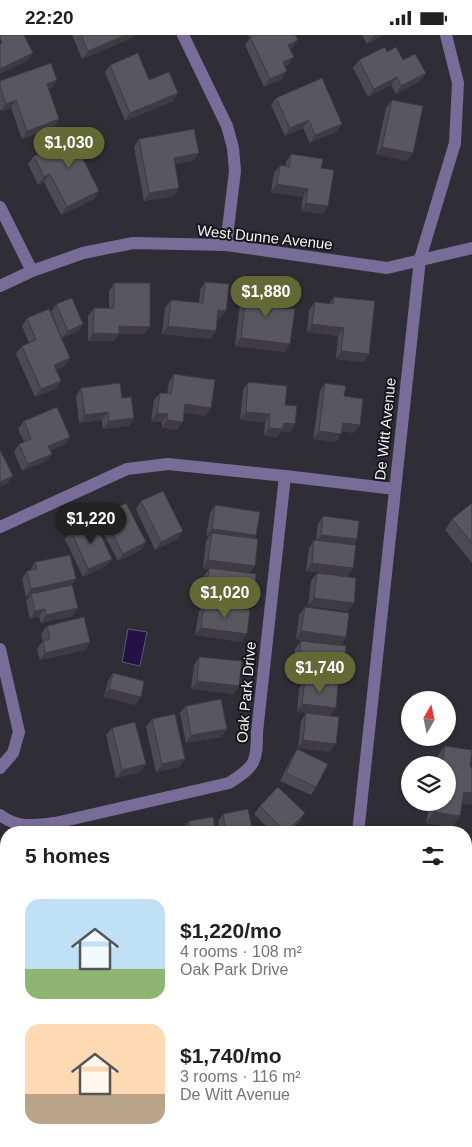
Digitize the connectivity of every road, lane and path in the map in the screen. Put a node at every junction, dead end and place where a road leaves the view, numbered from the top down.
1 (183, 35) edge
2 (446, 35) edge
3 (0, 207) edge
4 (226, 245) junction
5 (472, 248) edge
6 (420, 259) junction
7 (32, 271) junction
8 (0, 286) edge
9 (285, 476) junction
10 (395, 489) junction
11 (0, 527) edge
12 (0, 649) edge
13 (0, 768) edge
14 (0, 815) edge
15 (359, 826) edge

1 - 4 street
2 - 6 street, De Witt Avenue
3 - 7 street
4 - 6 street, West Dunne Avenue
4 - 7 street, West Dunne Avenue
5 - 6 street, West Dunne Avenue
6 - 10 street, De Witt Avenue
7 - 8 street, West Dunne Avenue
9 - 10 street
9 - 11 street
9 - 14 street, Oak Park Drive
10 - 15 street, De Witt Avenue
12 - 13 street

